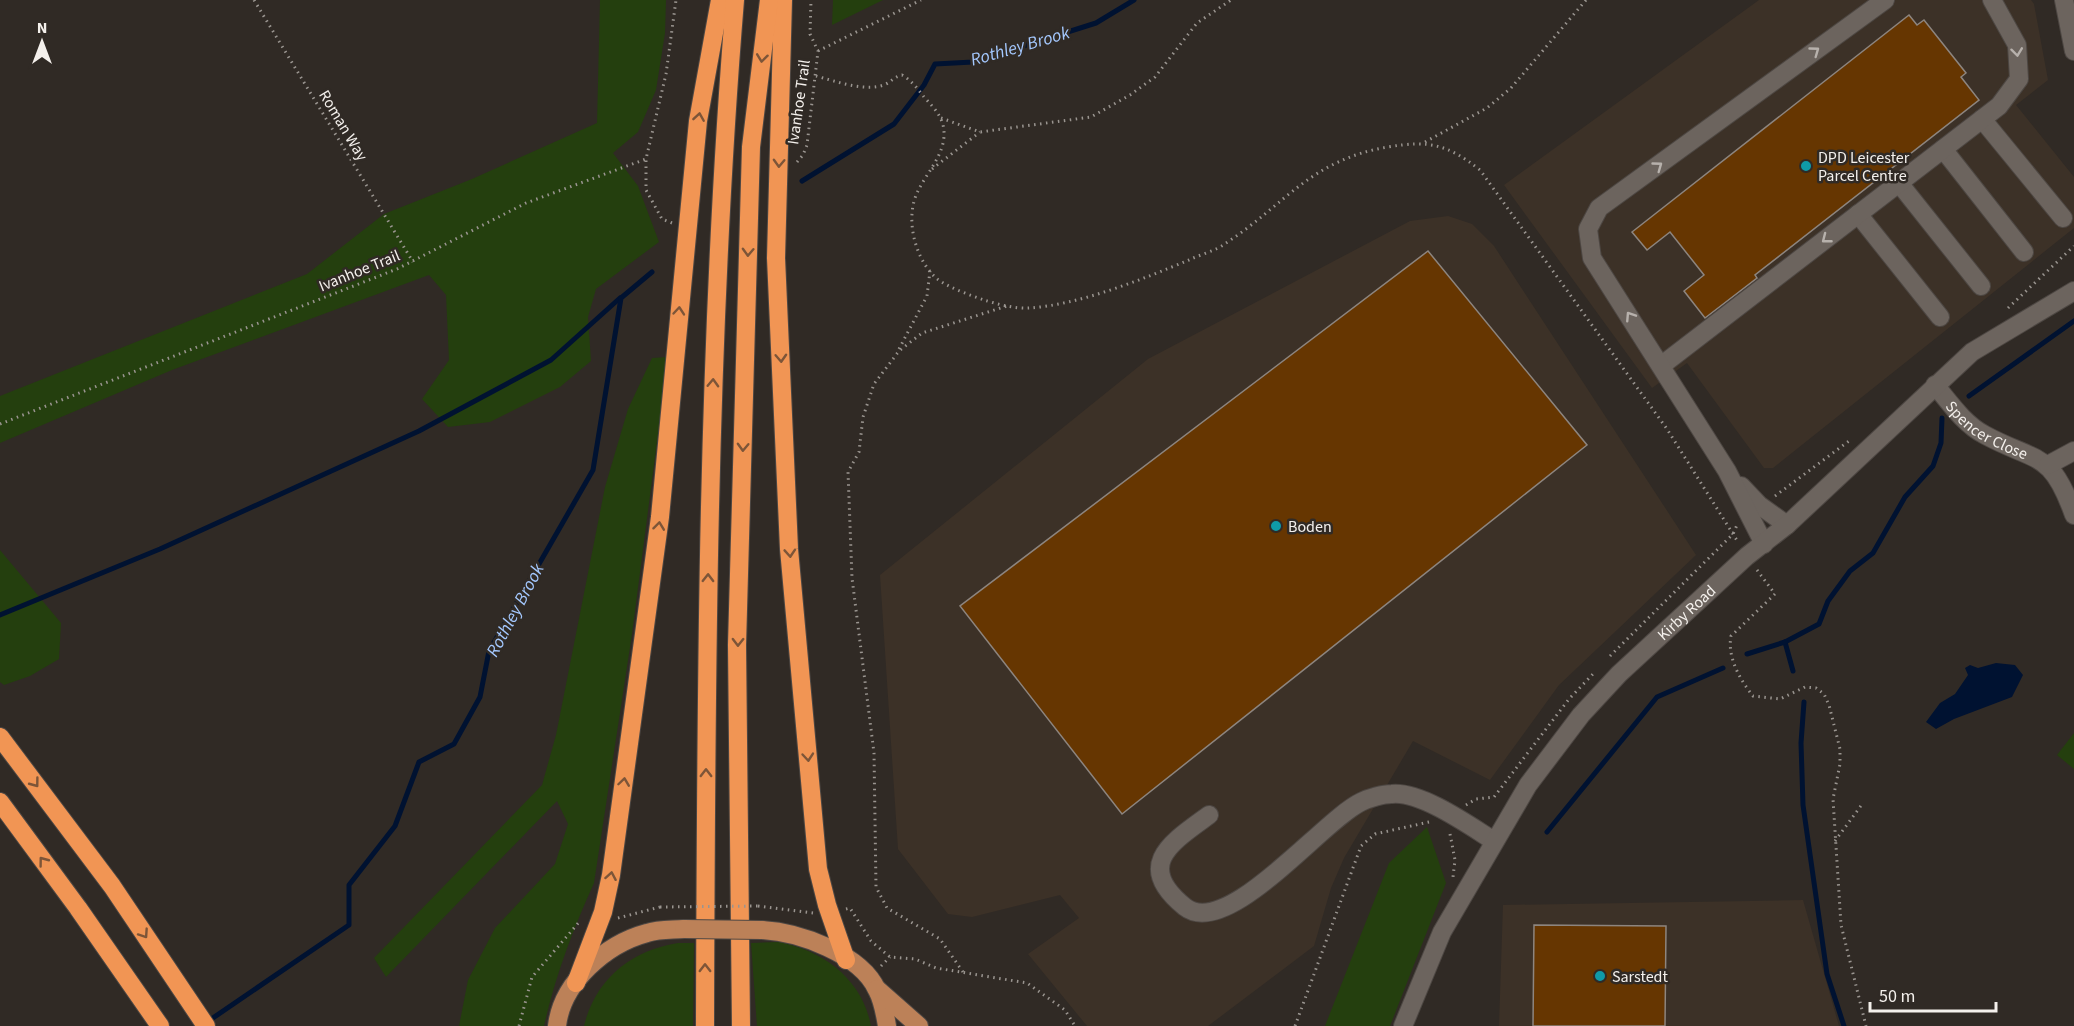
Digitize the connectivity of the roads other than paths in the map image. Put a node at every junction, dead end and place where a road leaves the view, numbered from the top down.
1 (720, 0) edge
2 (735, 0) edge
3 (769, 0) edge
4 (783, 0) edge
5 (1885, 0) edge
6 (1992, 0) edge
7 (2064, 0) edge
8 (2074, 51) edge
9 (1982, 118) junction
10 (1943, 149) junction
11 (1899, 183) junction
12 (1858, 214) junction
13 (2063, 218) dead end
14 (2024, 252) dead end
15 (1981, 286) dead end
16 (2074, 291) edge
17 (1940, 318) dead end
18 (1662, 365) junction
19 (1935, 385) junction
20 (2074, 451) edge
21 (2048, 465) junction
22 (1727, 471) junction
23 (2074, 515) edge
24 (1787, 525) junction
25 (1764, 544) junction
26 (0, 736) edge
27 (0, 802) edge
28 (1209, 815) dead end
29 (1494, 841) junction
30 (846, 960) junction
31 (576, 983) junction
32 (877, 989) junction
33 (160, 1026) edge
34 (206, 1026) edge
35 (557, 1026) edge
36 (705, 1026) edge
37 (741, 1026) edge
38 (887, 1026) edge
39 (919, 1026) edge
40 (1403, 1026) edge

31 -> 1 highway
36 -> 2 highway
3 -> 37 highway
4 -> 30 highway
18 -> 5 street
6 -> 9 street
7 - 8 street
9 - 10 street
9 - 13 street
10 - 11 street
10 - 14 street
11 - 12 street
11 - 15 street
12 - 17 street
12 -> 18 street
16 - 19 street, Kirby Road
18 - 22 street
19 - 21 street, Spencer Close
19 - 24 street, Kirby Road
20 - 21 street, Spencer Close
21 - 23 street, Spencer Close
22 - 24 street
22 - 25 street
24 - 25 street, Kirby Road
25 - 29 street, Kirby Road
26 -> 34 highway
33 -> 27 highway
28 - 29 street
29 - 40 street, Kirby Road
30 - 31 main road, bridge
30 - 32 main road
31 - 35 main road
32 - 38 main road
32 - 39 main road

